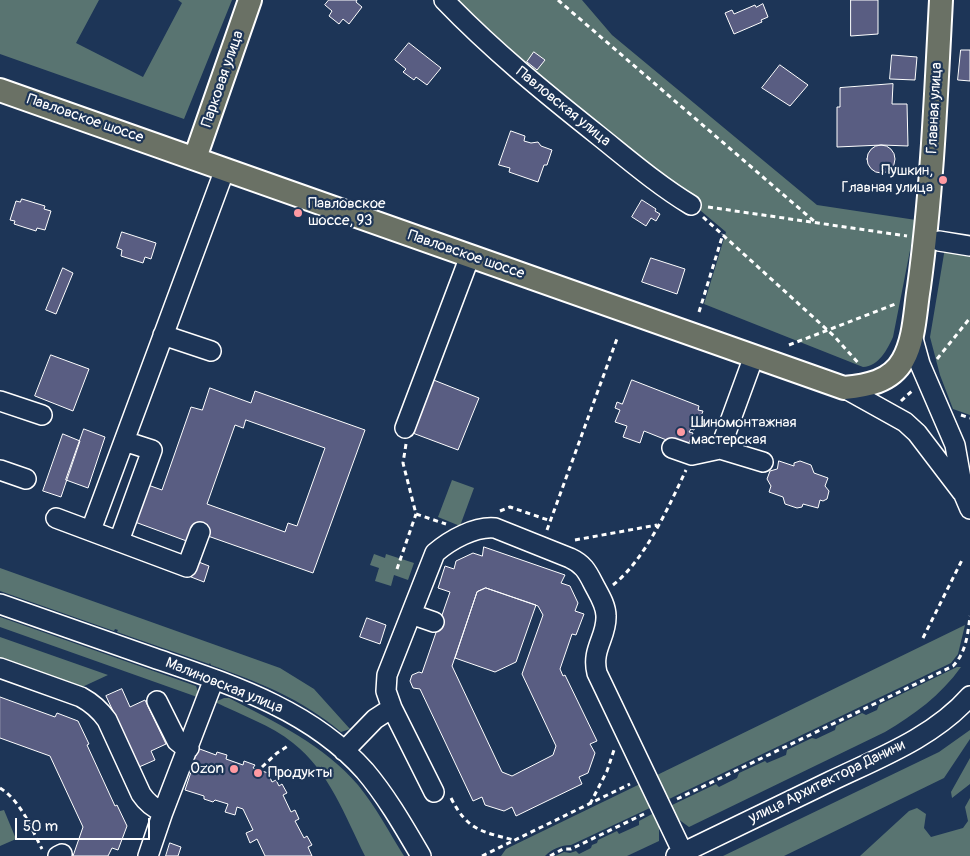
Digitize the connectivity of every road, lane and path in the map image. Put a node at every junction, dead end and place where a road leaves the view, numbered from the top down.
1 (250, 0) edge
2 (444, 0) edge
3 (558, 0) edge
4 (942, 0) edge
5 (1, 92) edge
6 (195, 158) junction
7 (224, 169) junction
8 (691, 204) junction
9 (815, 222) junction
10 (723, 234) junction
11 (913, 237) dead end
12 (939, 241) dead end
13 (970, 246) edge
14 (470, 256) junction
15 (897, 303) dead end
16 (699, 312) dead end
17 (970, 318) edge
18 (827, 329) junction
19 (163, 334) junction
20 (912, 335) junction
21 (618, 336) dead end
22 (788, 345) dead end
23 (211, 351) dead end
24 (754, 356) junction
25 (932, 365) dead end
26 (864, 370) dead end
27 (916, 386) dead end
28 (844, 388) junction
29 (0, 400) edge
30 (895, 407) dead end
31 (42, 416) dead end
32 (405, 428) joint
33 (124, 441) junction
34 (672, 448) dead end
35 (720, 449) junction
36 (692, 456) junction
37 (763, 462) dead end
38 (0, 470) edge
39 (26, 479) dead end
40 (967, 502) edge
41 (416, 514) junction
42 (56, 518) dead end
43 (658, 525) junction
44 (91, 530) junction
45 (200, 532) dead end
46 (465, 536) junction
47 (119, 541) junction
48 (548, 549) junction
49 (963, 558) dead end
50 (396, 569) dead end
51 (599, 595) junction
52 (0, 604) edge
53 (411, 614) junction
54 (970, 616) edge
55 (434, 622) dead end
56 (923, 638) dead end
57 (0, 668) edge
58 (214, 679) junction
59 (970, 696) edge
60 (157, 701) dead end
61 (392, 708) junction
62 (288, 746) dead end
63 (189, 748) junction
64 (615, 748) dead end
65 (344, 752) junction
66 (262, 767) dead end
67 (646, 774) junction
68 (0, 788) edge
69 (441, 792) joint
70 (674, 800) dead end
71 (590, 804) junction
72 (163, 812) junction
73 (650, 812) dead end
74 (514, 840) junction
75 (680, 854) edge
76 (55, 855) edge
77 (148, 856) edge
78 (421, 856) edge
79 (482, 856) edge
80 (550, 856) edge

1 - 6 main road, Парковая улица
2 - 8 street, Павловская улица
3 - 9 path
4 - 20 main road, Главная улица
5 - 6 main road, Павловское шоссе
6 - 7 main road, Павловское шоссе
7 - 14 main road, Павловское шоссе
7 - 19 street
8 - 9 path
8 - 10 path
9 - 11 path
10 - 16 path
10 - 18 path
12 - 13 street
14 - 24 main road, Павловское шоссе
14 - 32 street
15 - 18 path
17 - 25 path
18 - 22 path
18 - 26 path
19 - 23 street
19 - 33 street
20 - 28 main road, Павловское шоссе
20 - 40 street
21 - 48 path
24 - 28 main road, Павловское шоссе
24 - 35 street
27 - 30 path
28 - 40 street
29 - 31 street
32 - 41 path
33 - 44 street
33 - 47 street
34 - 36 street
35 - 36 street
35 - 37 street
36 - 43 path
38 - 39 street
41 - 46 path
41 - 50 path
42 - 44 street
43 - 48 path
43 - 51 path
44 - 47 street
45 - 47 street
46 - 48 street
46 - 53 street
48 - 51 street
49 - 56 path
51 - 67 street
52 - 58 street, Малиновская улица
53 - 55 street
53 - 61 street
54 - 70 path
57 - 72 street
58 - 63 street
58 - 65 street, Малиновская улица
59 - 75 street, улица Архитектора Данини
60 - 63 street
61 - 65 street
61 - 69 street
62 - 66 path
63 - 72 street
64 - 71 path
65 - 78 street, Малиновская улица
67 - 71 path
67 - 75 street
68 - 76 path
69 - 74 path
71 - 74 path
72 - 77 street
73 - 80 path
74 - 79 path

